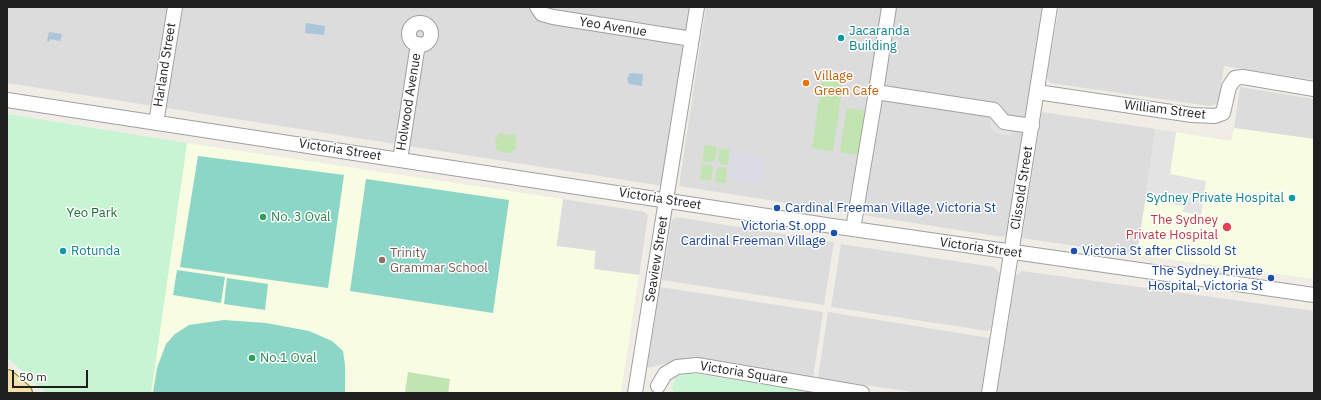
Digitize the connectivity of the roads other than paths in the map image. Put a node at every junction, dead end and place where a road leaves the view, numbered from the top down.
1 (174, 7) edge
2 (537, 7) edge
3 (697, 7) edge
4 (889, 7) edge
5 (1050, 7) edge
6 (692, 39) junction
7 (418, 44) dead end
8 (1314, 89) edge
9 (876, 92) junction
10 (1037, 92) junction
11 (7, 100) edge
12 (156, 123) junction
13 (1032, 126) junction
14 (400, 160) junction
15 (667, 200) junction
16 (853, 229) junction
17 (1012, 253) junction
18 (1314, 295) edge
19 (7, 379) edge
20 (636, 388) edge
21 (659, 389) edge
22 (23, 393) edge
23 (862, 393) edge
24 (989, 393) edge

1 - 12 street, Harland Street
2 - 6 street, Yeo Avenue
3 - 6 street, Seaview Street
4 - 9 street
5 - 10 street, Clissold Street
6 - 15 street, Seaview Street
7 - 14 street, Holwood Avenue
8 - 10 street, William Street
9 - 13 street
9 - 16 street
10 - 13 street, Clissold Street
11 - 12 street, Victoria Street
12 - 14 street, Victoria Street
13 - 17 street, Clissold Street
14 - 15 street, Victoria Street
15 - 16 street, Victoria Street
15 - 20 street, Seaview Street
16 - 17 street, Victoria Street
17 - 18 street, Victoria Street
17 - 24 street, Clissold Street
19 - 22 main road
20 - 21 street, Victoria Square
21 - 23 street, Victoria Square

